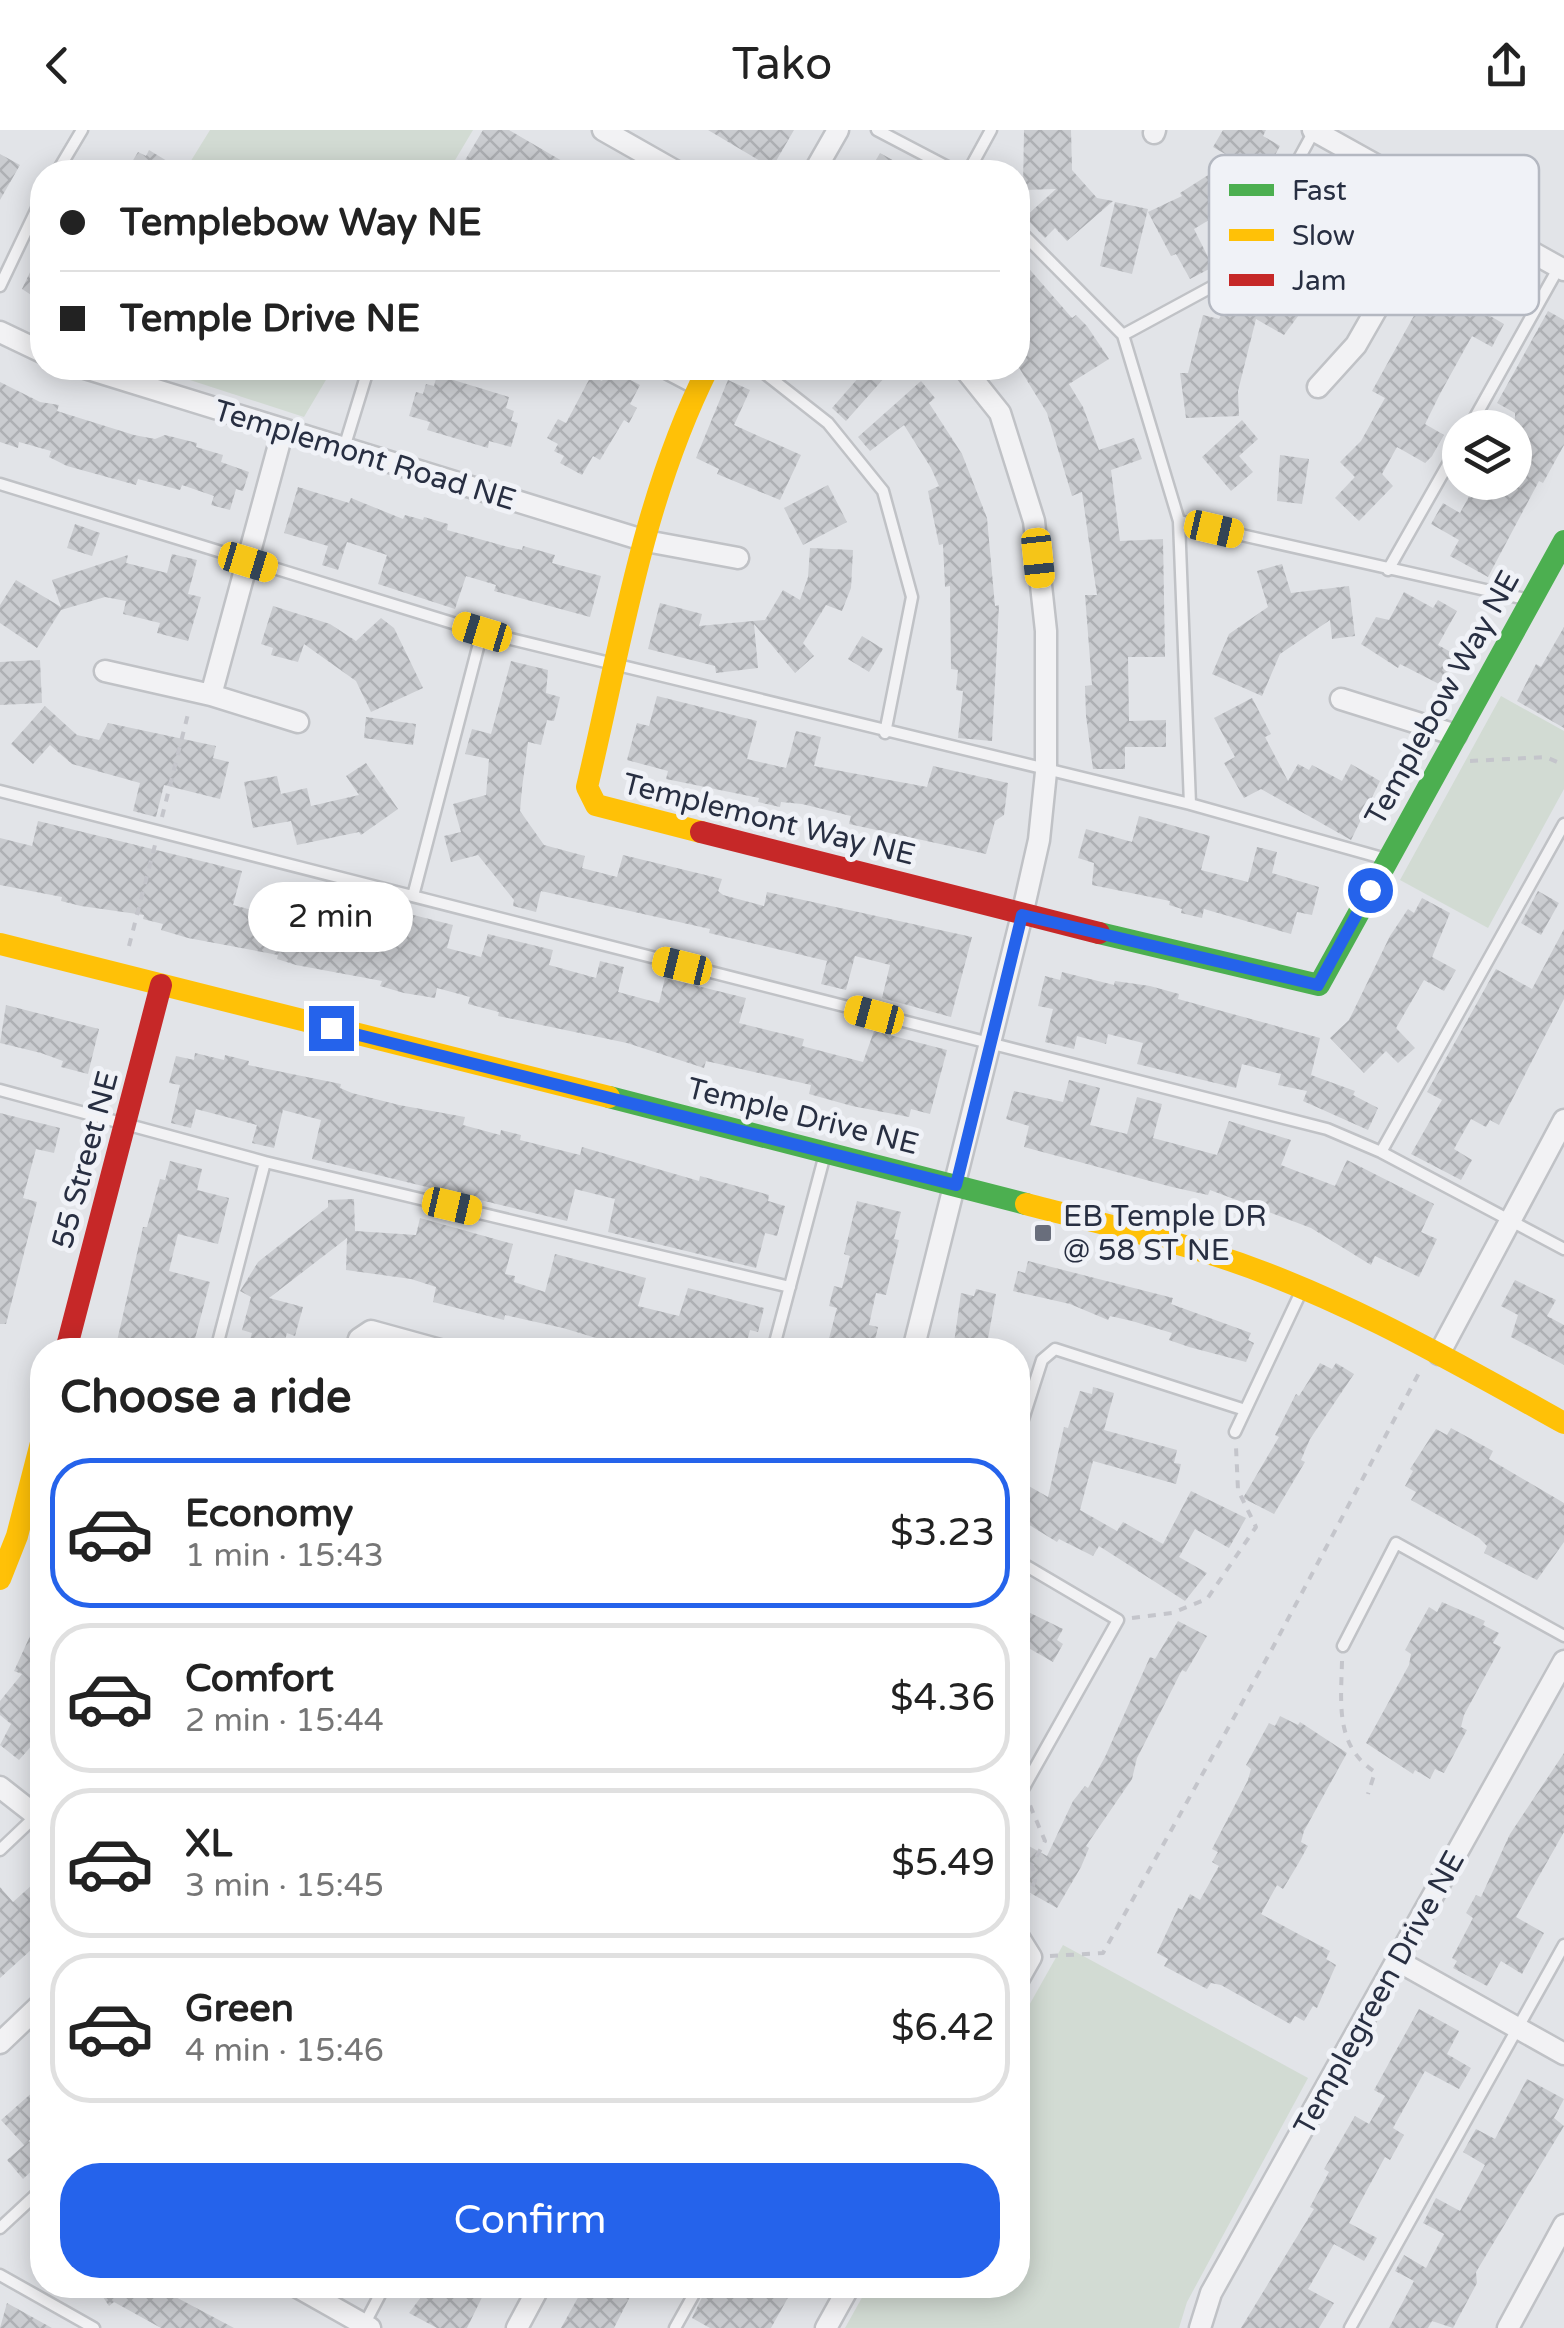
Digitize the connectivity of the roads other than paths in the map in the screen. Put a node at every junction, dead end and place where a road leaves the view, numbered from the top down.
1 (82, 130) edge
2 (604, 130) edge
3 (838, 130) edge
4 (877, 130) edge
5 (991, 130) edge
6 (1313, 130) edge
7 (1300, 155) edge
8 (1358, 155) edge
9 (64, 160) edge
10 (656, 160) edge
11 (821, 160) edge
12 (934, 160) edge
13 (975, 160) edge
14 (30, 223) edge
15 (1030, 242) edge
16 (1539, 255) edge
17 (1562, 268) edge
18 (0, 286) edge
19 (1209, 288) edge
20 (1539, 307) edge
21 (1373, 315) edge
22 (1534, 315) edge
23 (0, 332) edge
24 (1123, 335) junction
25 (30, 346) edge
26 (123, 380) edge
27 (365, 380) edge
28 (679, 380) edge
29 (701, 380) edge
30 (773, 380) edge
31 (974, 380) edge
32 (1318, 387) dead end
33 (696, 389) junction
34 (1479, 410) edge
35 (283, 430) junction
36 (344, 449) junction
37 (1442, 474) edge
38 (0, 484) edge
39 (1180, 521) junction
40 (646, 541) junction
41 (1564, 542) edge
42 (738, 558) dead end
43 (248, 562) junction
44 (1388, 570) junction
45 (1531, 600) junction
46 (482, 632) junction
47 (617, 668) junction
48 (105, 671) dead end
49 (212, 694) junction
50 (1341, 699) dead end
51 (298, 722) dead end
52 (885, 734) junction
53 (1452, 743) junction
54 (1046, 772) junction
55 (0, 791) edge
56 (1190, 804) junction
57 (1564, 824) edge
58 (1387, 859) junction
59 (414, 896) junction
60 (1022, 915) junction
61 (0, 944) edge
62 (161, 985) junction
63 (989, 1044) junction
64 (0, 1090) edge
65 (1564, 1120) edge
66 (126, 1123) junction
67 (826, 1152) junction
68 (1381, 1152) junction
69 (265, 1162) junction
70 (956, 1185) junction
71 (1508, 1219) junction
72 (1564, 1249) edge
73 (790, 1286) junction
74 (1302, 1289) junction
75 (69, 1338) edge
76 (219, 1338) edge
77 (360, 1338) edge
78 (396, 1338) edge
79 (776, 1338) edge
80 (916, 1338) edge
81 (1439, 1354) junction
82 (1030, 1398) edge
83 (1242, 1410) junction
84 (1564, 1423) edge
85 (1236, 1432) road end
86 (30, 1486) edge
87 (1030, 1568) edge
88 (0, 1578) edge
89 (1564, 1636) edge
90 (1343, 1646) road end
91 (1564, 1661) edge
92 (1030, 1771) edge
93 (0, 1787) edge
94 (30, 1807) edge
95 (30, 1824) edge
96 (0, 1850) edge
97 (1564, 1945) edge
98 (1398, 1961) junction
99 (30, 2014) edge
100 (1518, 2028) junction
101 (0, 2043) edge
102 (1564, 2054) edge
103 (30, 2200) edge
104 (1564, 2225) edge
105 (0, 2228) edge
106 (0, 2275) edge
107 (30, 2292) edge
108 (41, 2298) edge
109 (317, 2298) edge
110 (379, 2298) edge
111 (533, 2298) edge
112 (692, 2298) edge
113 (843, 2298) edge
114 (367, 2326) edge
115 (94, 2328) edge
116 (517, 2328) edge
117 (676, 2328) edge
118 (826, 2328) edge
119 (1200, 2328) edge
120 (1350, 2328) edge
121 (1508, 2328) edge

1 - 9 lane
2 - 10 street
3 - 11 street
4 - 12 lane
5 - 13 lane
6 - 7 lane
6 - 8 street
14 - 18 lane
15 - 24 lane
16 - 17 street
17 - 20 lane
19 - 24 lane
21 - 32 street
22 - 34 lane
23 - 25 street
24 - 39 lane
26 - 35 street, Templemont Road NE
27 - 36 lane
28 - 33 lane
29 - 33 street, Templemont Way NE
30 - 52 lane
31 - 54 street
33 - 40 street, Templemont Way NE
35 - 36 street, Templemont Road NE
35 - 43 street
36 - 40 street, Templemont Road NE
37 - 44 lane
38 - 43 lane
39 - 44 lane
39 - 56 lane
40 - 42 street, Templemont Road NE
40 - 47 street, Templemont Way NE
41 - 45 street, Templebow Way NE
43 - 46 lane
43 - 49 street
44 - 45 lane
45 - 53 street, Templebow Way NE
46 - 47 lane
46 - 59 lane
47 - 52 lane
47 - 60 street, Templemont Way NE
48 - 49 street
49 - 51 street
50 - 53 street
52 - 54 lane
53 - 58 street, Templebow Way NE
54 - 56 lane
54 - 60 street
55 - 59 lane
56 - 58 lane
57 - 68 lane
58 - 60 street, Templebow Way NE
59 - 63 lane
60 - 63 street
61 - 62 street, Temple Drive NE
62 - 66 street, 55 Street NE
62 - 67 street, Temple Drive NE
63 - 68 lane
63 - 70 street
64 - 66 lane
65 - 71 street
66 - 69 lane
66 - 75 street, 55 Street NE
67 - 70 street, Temple Drive NE
67 - 73 lane
68 - 71 lane
69 - 73 lane
69 - 76 lane
70 - 74 street, Temple Drive NE
70 - 80 street
71 - 72 lane
71 - 81 street
73 - 79 lane
74 - 81 street, Temple Drive NE
74 - 83 lane
77 - 78 street
81 - 84 street, Temple Drive NE
82 - 83 lane
83 - 85 lane
86 - 88 street
87 - 92 lane
89 - 90 lane
91 - 98 street, Templegreen Drive NE
93 - 94 street
95 - 96 lane
97 - 100 lane
98 - 100 street
98 - 119 street, Templegreen Drive NE
99 - 101 street
100 - 102 street
100 - 120 lane
103 - 105 lane
104 - 121 street
106 - 107 lane
108 - 115 lane
109 - 114 street
110 - 114 lane
111 - 116 street
112 - 117 lane
113 - 118 street

